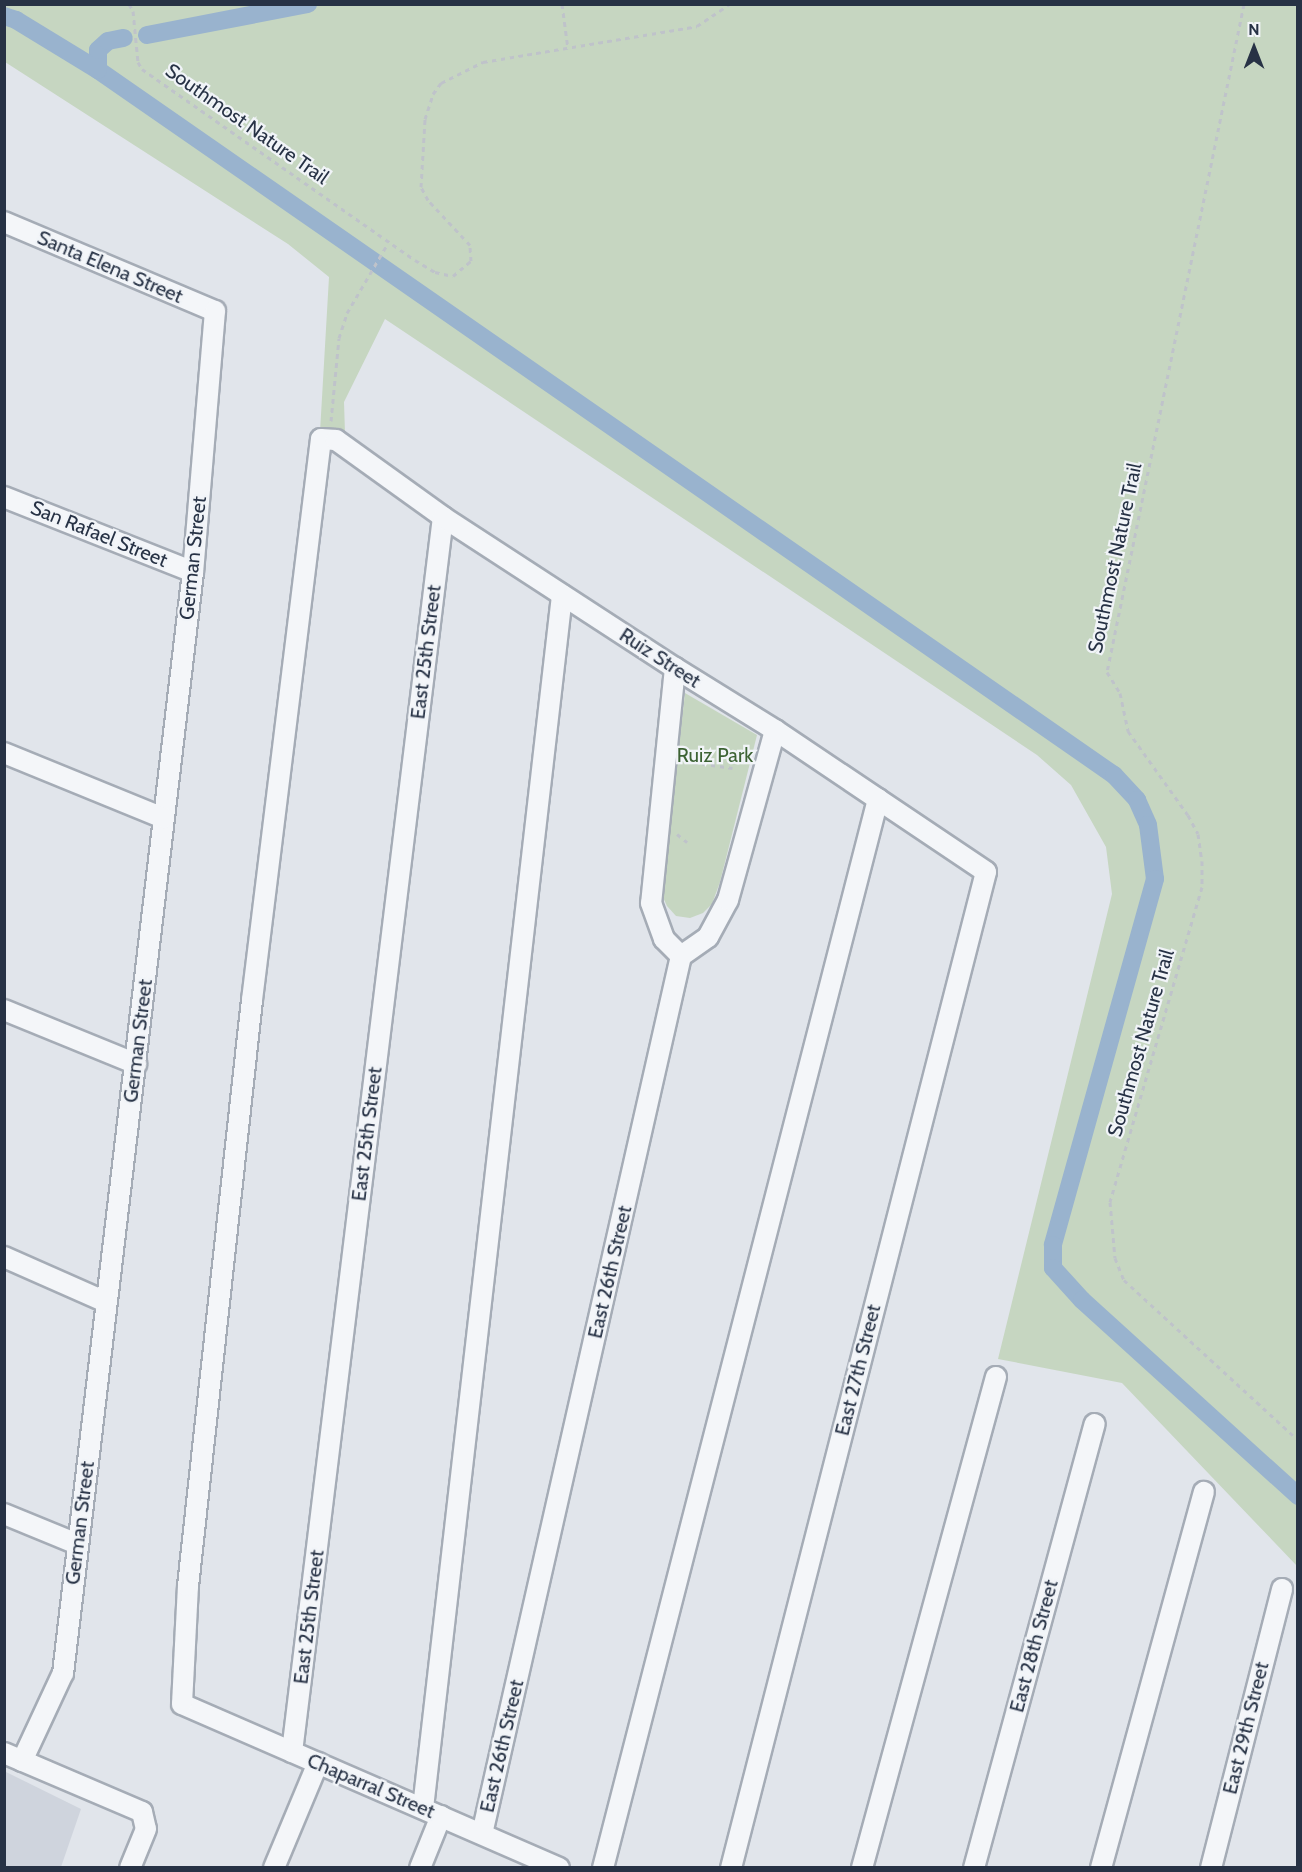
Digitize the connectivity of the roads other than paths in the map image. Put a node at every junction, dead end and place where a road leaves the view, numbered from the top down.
1 (4, 222) edge
2 (215, 311) joint
3 (4, 497) edge
4 (443, 517) junction
5 (193, 572) junction
6 (562, 595) junction
7 (675, 668) junction
8 (775, 730) junction
9 (4, 753) edge
10 (878, 799) junction
11 (163, 818) junction
12 (986, 872) joint
13 (681, 956) junction
14 (4, 1010) edge
15 (136, 1064) junction
16 (4, 1257) edge
17 (106, 1302) junction
18 (996, 1377) dead end
19 (1095, 1424) dead end
20 (1204, 1492) dead end
21 (4, 1514) edge
22 (77, 1544) junction
23 (1282, 1589) dead end
24 (182, 1704) joint
25 (292, 1752) junction
26 (13, 1757) edge
27 (318, 1763) junction
28 (432, 1812) junction
29 (482, 1834) junction
30 (559, 1867) edge
31 (130, 1868) edge
32 (274, 1868) edge
33 (420, 1868) edge
34 (603, 1868) edge
35 (731, 1868) edge
36 (862, 1868) edge
37 (974, 1868) edge
38 (1101, 1868) edge
39 (1211, 1868) edge

1 - 2 street, Santa Elena Street
2 - 5 street, German Street
3 - 5 street, San Rafael Street
4 - 6 street, Ruiz Street
4 - 24 street, Ruiz Street
4 - 25 street, East 25th Street
5 - 11 street, German Street
6 - 7 street, Ruiz Street
6 - 28 street
7 - 8 street, Ruiz Street
7 - 13 street
8 - 10 street, Ruiz Street
8 - 13 street
9 - 11 street
10 - 12 street, Ruiz Street
10 - 34 street
11 - 15 street, German Street
12 - 35 street, East 27th Street
13 - 29 street, East 26th Street
14 - 15 street
15 - 17 street, German Street
16 - 17 street
17 - 22 street, German Street
18 - 36 street
19 - 37 street, East 28th Street
20 - 38 street
21 - 22 street
22 - 26 street, German Street
23 - 39 street, East 29th Street
24 - 25 street, Chaparral Street
25 - 27 street, Chaparral Street
26 - 31 street
27 - 28 street, Chaparral Street
27 - 32 street
28 - 29 street, Chaparral Street
28 - 33 street
29 - 30 street, Chaparral Street

